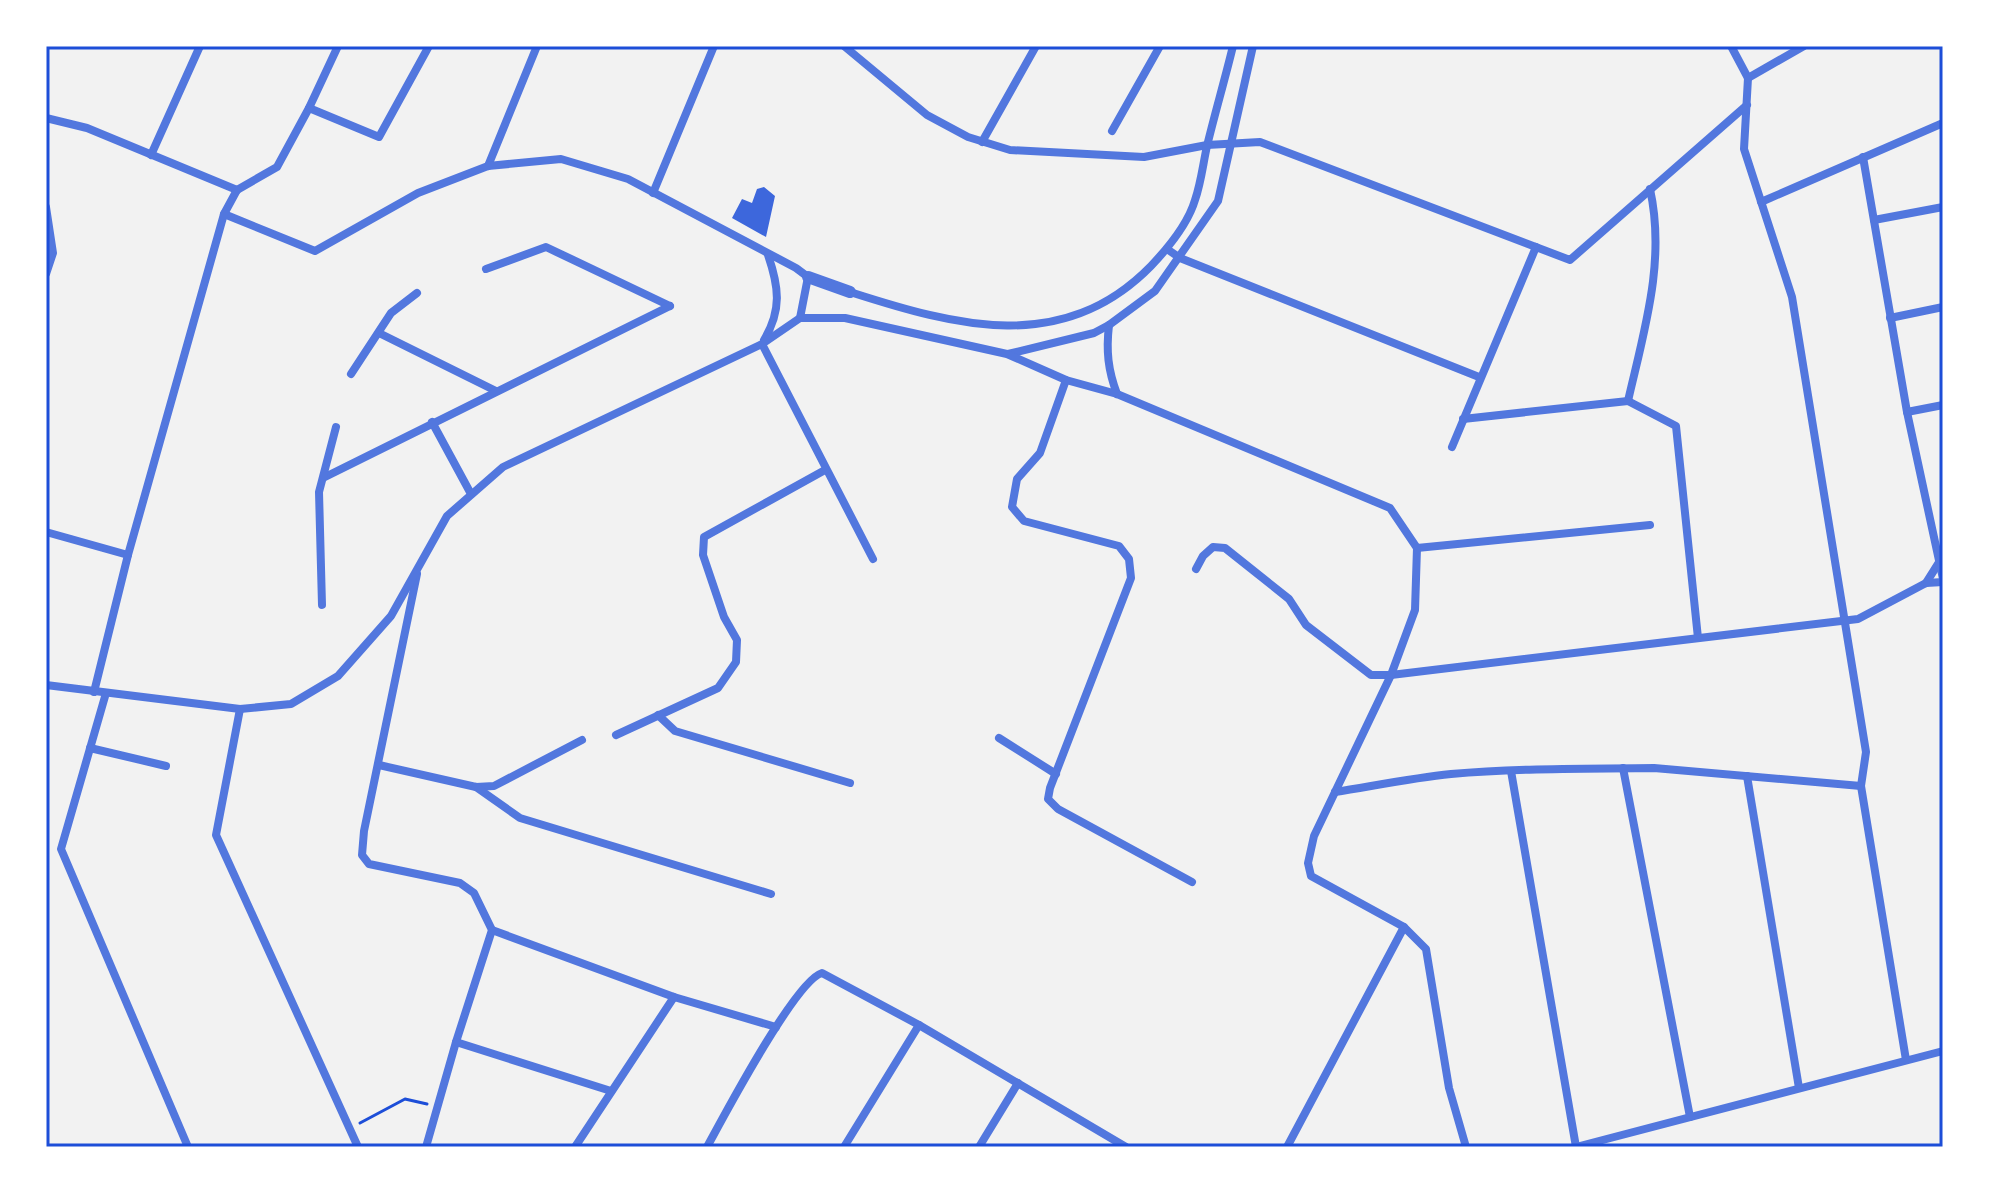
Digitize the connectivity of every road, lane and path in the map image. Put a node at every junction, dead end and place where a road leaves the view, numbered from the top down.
1 (200, 46) edge
2 (338, 46) edge
3 (429, 46) edge
4 (537, 46) edge
5 (714, 46) edge
6 (844, 46) edge
7 (1036, 46) edge
8 (1160, 46) edge
9 (1233, 46) edge
10 (1253, 46) edge
11 (1731, 46) edge
12 (1804, 46) edge
13 (1748, 78) junction
14 (1747, 105) junction
15 (309, 108) junction
16 (46, 118) edge
17 (1943, 123) edge
18 (1112, 131) dead end
19 (982, 142) junction
20 (1227, 143) junction
21 (1207, 145) junction
22 (151, 155) junction
23 (1863, 157) junction
24 (488, 166) junction
25 (1650, 189) junction
26 (237, 190) junction
27 (653, 193) junction
28 (1761, 202) junction
29 (46, 207) edge
30 (1943, 207) edge
31 (224, 214) junction
32 (1874, 220) junction
33 (1536, 247) junction
34 (1167, 249) junction
35 (768, 255) junction
36 (1180, 258) junction
37 (486, 269) dead end
38 (46, 274) edge
39 (808, 277) junction
40 (850, 292) joint
41 (417, 293) dead end
42 (1943, 307) edge
43 (800, 318) junction
44 (1890, 318) junction
45 (1109, 325) junction
46 (379, 333) junction
47 (762, 344) junction
48 (1007, 354) junction
49 (351, 374) dead end
50 (1479, 377) junction
51 (1066, 380) junction
52 (496, 391) junction
53 (1117, 394) junction
54 (1628, 401) junction
55 (1943, 405) edge
56 (1907, 412) junction
57 (1463, 419) junction
58 (432, 422) junction
59 (336, 427) dead end
60 (1452, 447) dead end
61 (825, 470) junction
62 (325, 477) junction
63 (471, 494) junction
64 (1650, 525) dead end
65 (46, 532) edge
66 (1417, 548) junction
67 (128, 555) junction
68 (873, 559) dead end
69 (1941, 559) edge
70 (419, 565) junction
71 (1196, 569) dead end
72 (1943, 581) edge
73 (1926, 583) junction
74 (322, 605) dead end
75 (1846, 621) junction
76 (1698, 638) junction
77 (1391, 675) junction
78 (46, 685) edge
79 (94, 692) junction
80 (106, 693) junction
81 (240, 709) junction
82 (658, 715) junction
83 (616, 735) dead end
84 (999, 738) dead end
85 (582, 740) dead end
86 (90, 748) junction
87 (379, 765) junction
88 (166, 766) dead end
89 (1623, 768) junction
90 (1511, 771) junction
91 (1056, 774) junction
92 (1747, 776) junction
93 (850, 783) dead end
94 (1861, 786) junction
95 (476, 787) junction
96 (1335, 792) junction
97 (1192, 882) dead end
98 (771, 894) dead end
99 (1404, 927) junction
100 (492, 930) junction
101 (674, 997) junction
102 (919, 1025) junction
103 (776, 1027) junction
104 (456, 1042) junction
105 (1943, 1051) edge
106 (1906, 1060) junction
107 (1018, 1083) junction
108 (1799, 1088) junction
109 (611, 1091) junction
110 (438, 1106) junction
111 (1690, 1117) junction
112 (351, 1127) junction
113 (1113, 1138) junction
114 (429, 1146) edge
115 (188, 1147) edge
116 (358, 1147) edge
117 (575, 1147) edge
118 (707, 1147) edge
119 (844, 1147) edge
120 (979, 1147) edge
121 (1108, 1147) edge
122 (1126, 1147) edge
123 (1287, 1147) edge
124 (1466, 1147) edge
125 (1576, 1147) edge

1 - 22 street
2 - 15 street
3 - 15 street
4 - 24 street
5 - 27 street
6 - 19 street
7 - 19 street
8 - 18 street
9 - 21 street
10 - 20 street
11 - 13 street
12 - 13 street
13 - 14 street
14 - 25 street
14 - 28 street
15 - 26 street
16 - 22 street
17 - 23 street
19 - 21 street
20 - 21 street
20 - 33 street
20 - 36 street
21 - 34 street
22 - 26 street
23 - 28 street
23 - 32 street
24 - 27 street
24 - 31 street
25 - 33 street
25 - 54 street
26 - 31 street
27 - 35 street
28 - 75 street
29 - 38 street
30 - 32 street
31 - 67 street
32 - 44 street
33 - 50 street
34 - 36 street
34 - 40 street
35 - 39 street
35 - 47 street
36 - 45 street
36 - 50 street
37 - 52 street
39 - 40 street
39 - 43 street
41 - 46 street
42 - 44 street
43 - 47 street
43 - 48 street
44 - 56 street
45 - 48 street
45 - 53 street
46 - 49 street
46 - 52 street
47 - 61 street
47 - 63 street
48 - 51 street
50 - 57 street
51 - 53 street
51 - 91 street
52 - 58 street
53 - 66 street
54 - 57 street
54 - 76 street
55 - 56 street
56 - 69 street
57 - 60 street
58 - 62 street
58 - 63 street
59 - 62 street
61 - 68 street
61 - 82 street
62 - 74 street
63 - 70 street
64 - 66 street
65 - 67 street
66 - 77 street
67 - 79 street
69 - 72 street
69 - 73 street
70 - 81 street
70 - 87 street
71 - 77 street
72 - 73 street
73 - 75 street
75 - 76 street
75 - 94 street
76 - 77 street
77 - 96 street
78 - 79 street
79 - 80 street
80 - 81 street
80 - 86 street
81 - 112 street
82 - 83 street
82 - 93 street
84 - 91 street
85 - 95 street
86 - 88 street
86 - 115 street
87 - 95 street
87 - 100 street
89 - 90 street
89 - 92 street
89 - 111 street
90 - 96 street
90 - 125 street
91 - 97 street
92 - 94 street
92 - 108 street
94 - 106 street
95 - 98 street
96 - 99 street
99 - 123 street
99 - 124 street
100 - 101 street
100 - 104 street
101 - 103 street
101 - 109 street
102 - 103 street
102 - 107 street
102 - 119 street
103 - 118 street
104 - 109 street
104 - 110 street
105 - 106 street
106 - 108 street
107 - 113 street
107 - 120 street
108 - 111 street
109 - 117 street
110 - 112 path
110 - 114 street
111 - 125 street
112 - 116 street
113 - 121 street
113 - 122 street

